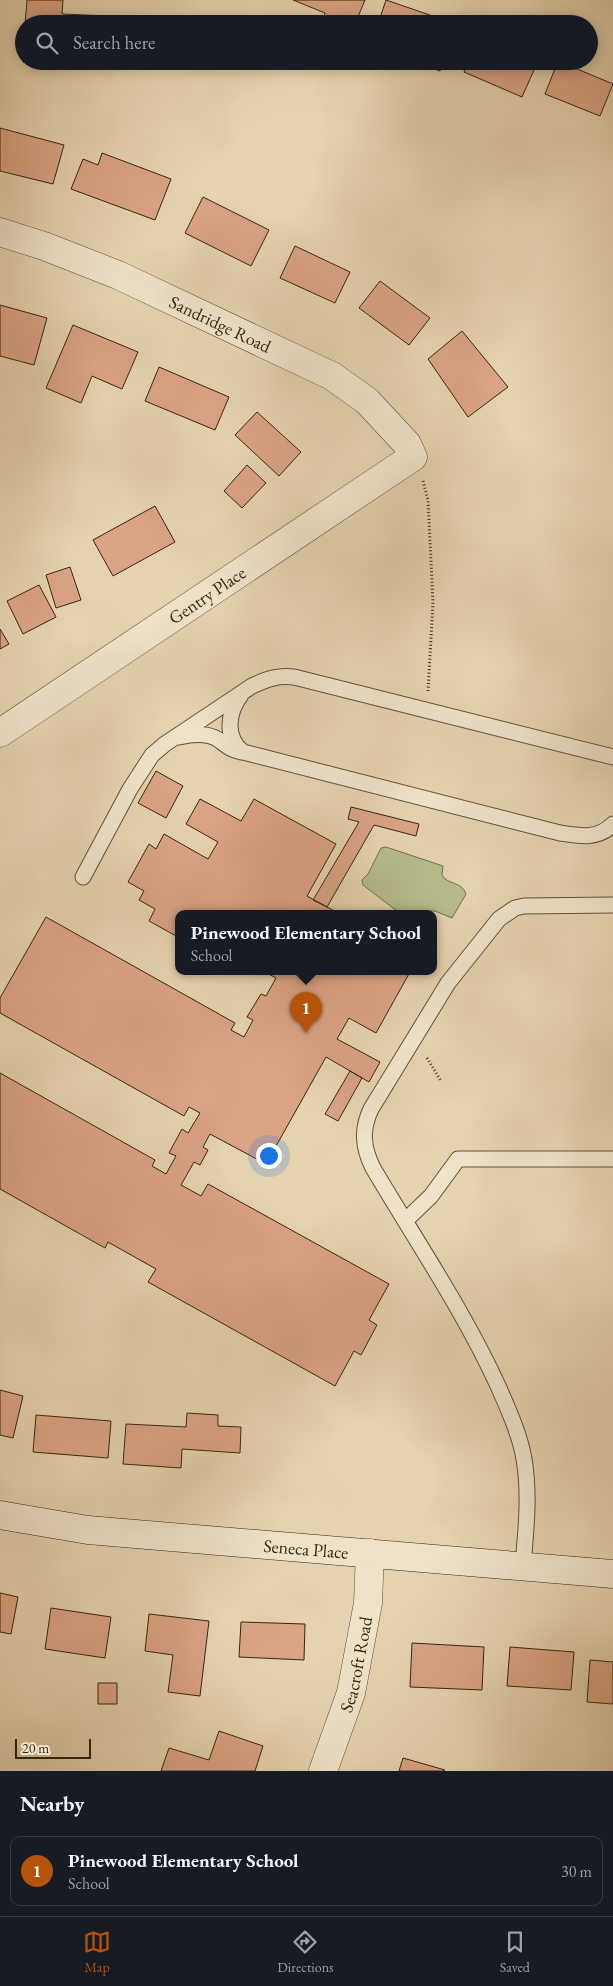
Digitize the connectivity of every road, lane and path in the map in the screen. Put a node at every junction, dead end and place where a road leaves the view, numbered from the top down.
1 (0, 232) edge
2 (413, 457) junction
3 (244, 691) junction
4 (426, 710) junction
5 (0, 733) edge
6 (172, 739) junction
7 (243, 752) junction
8 (613, 757) edge
9 (613, 824) edge
10 (83, 877) dead end
11 (613, 905) edge
12 (613, 1159) edge
13 (405, 1221) junction
14 (0, 1515) edge
15 (370, 1553) junction
16 (523, 1565) junction
17 (613, 1574) edge
18 (323, 1771) edge

1 - 2 street, Sandridge Road
2 - 4 path
2 - 5 street, Gentry Place
3 - 4 lane
3 - 6 lane
3 - 7 lane
4 - 8 lane
6 - 7 lane
6 - 10 lane
7 - 9 lane
11 - 13 lane
12 - 13 lane
13 - 16 lane
14 - 15 street, Seneca Place
15 - 16 street, Seneca Place
15 - 18 street, Seacroft Road
16 - 17 street, Seneca Place

